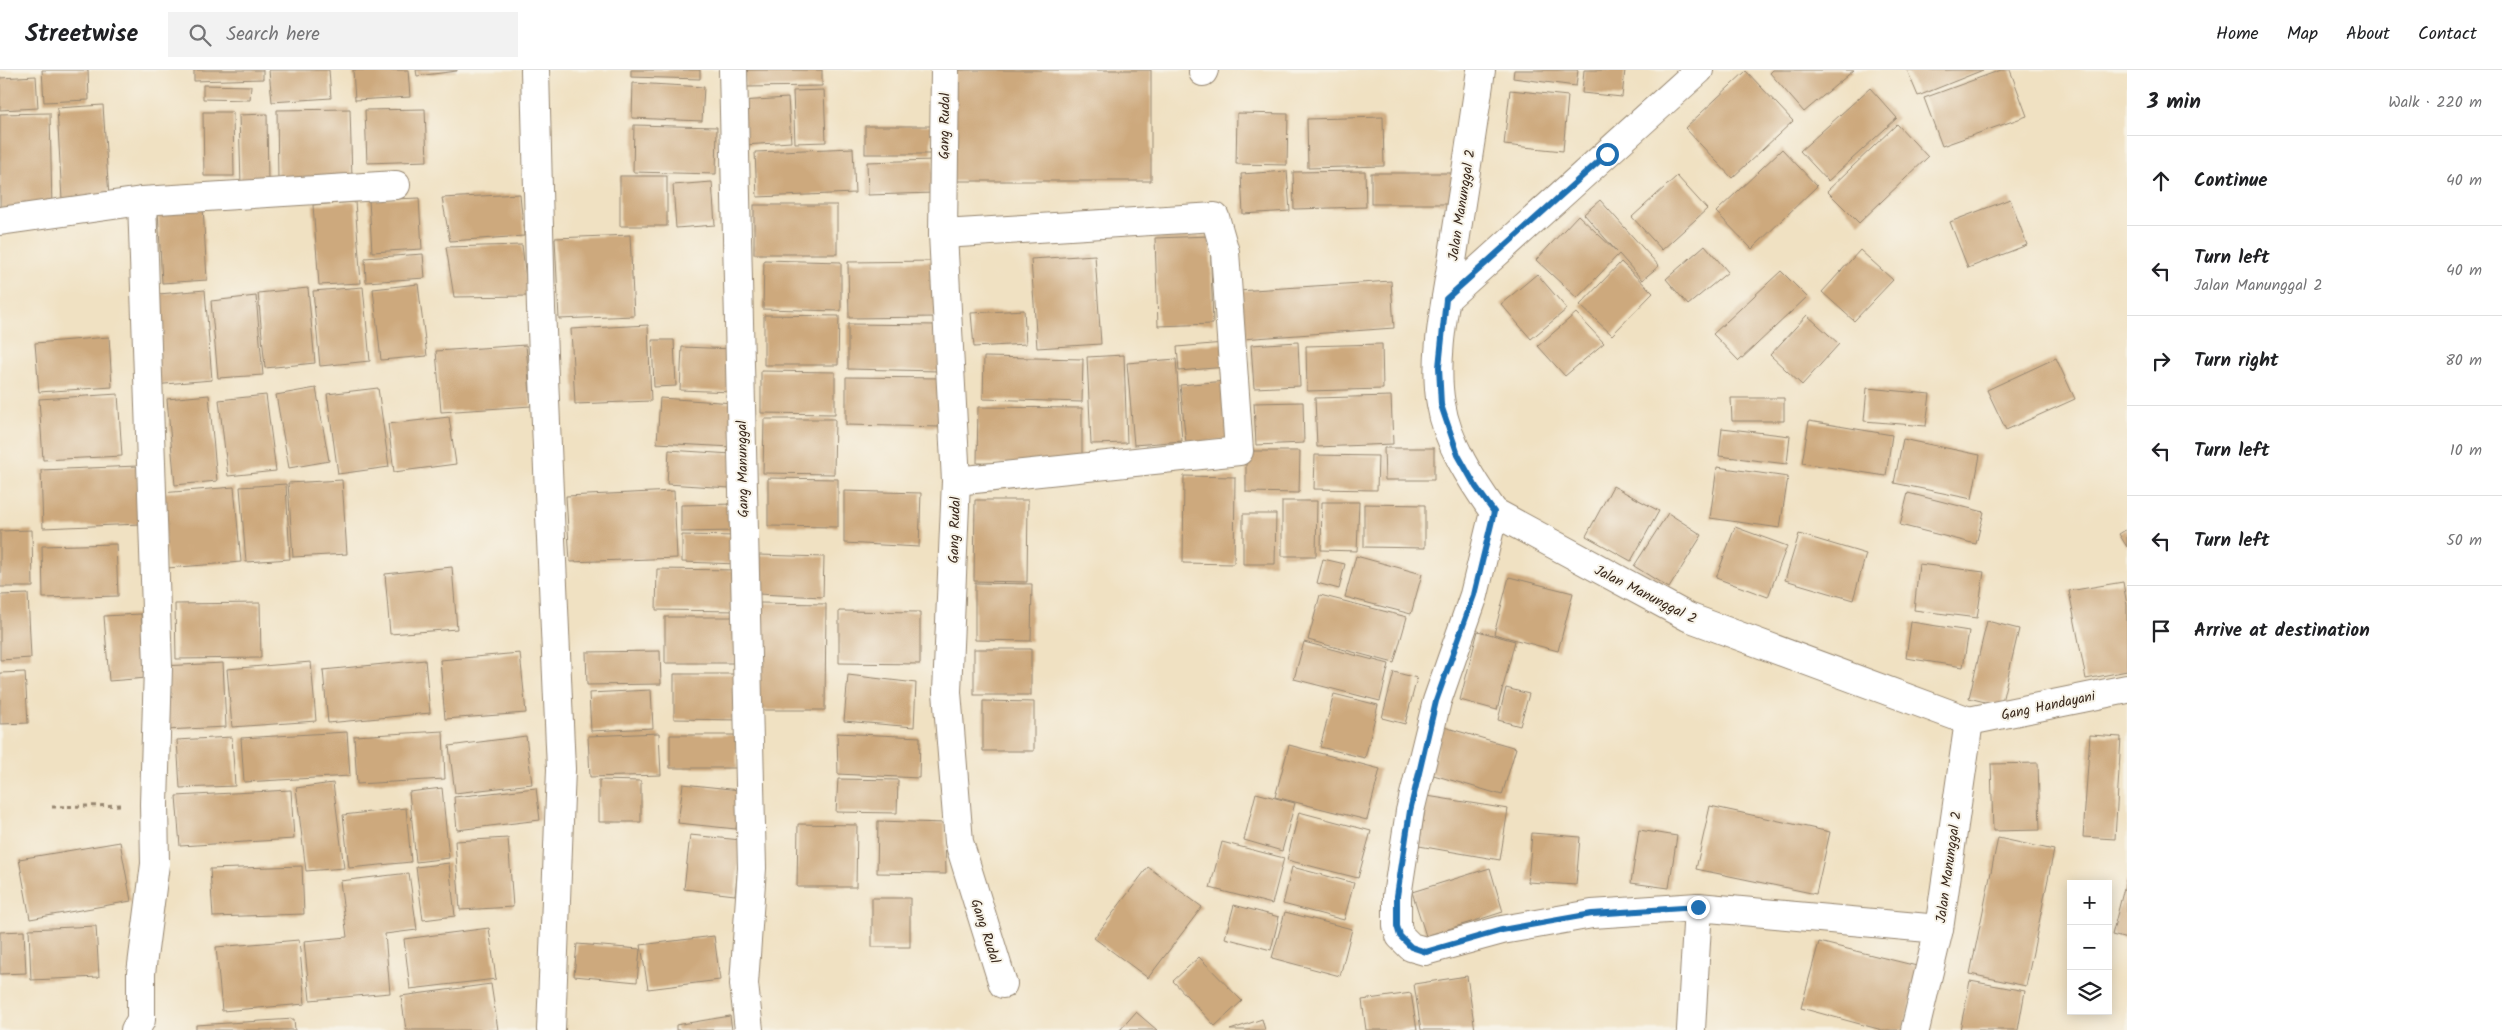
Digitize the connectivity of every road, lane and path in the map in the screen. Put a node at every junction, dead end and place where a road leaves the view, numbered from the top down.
1 (534, 70) edge
2 (733, 70) edge
3 (945, 70) edge
4 (1481, 70) edge
5 (1699, 70) edge
6 (396, 185) dead end
7 (142, 202) junction
8 (0, 221) edge
9 (943, 234) junction
10 (1446, 299) junction
11 (956, 481) junction
12 (1494, 512) junction
13 (2127, 688) edge
14 (1969, 721) junction
15 (154, 804) junction
16 (52, 807) dead end
17 (1698, 907) junction
18 (1939, 929) junction
19 (1003, 984) dead end
20 (135, 1030) edge
21 (551, 1030) edge
22 (748, 1030) edge
23 (1691, 1030) edge
24 (1915, 1030) edge

1 - 21 street
2 - 22 street, Gang Manunggal
3 - 9 street, Gang Rudal
4 - 10 street, Jalan Manunggal 2
5 - 10 street
6 - 7 street
7 - 8 street
7 - 15 street
9 - 11 street, Gang Rudal
9 - 11 street
10 - 12 street, Jalan Manunggal 2
11 - 19 street, Gang Rudal
12 - 14 street, Jalan Manunggal 2
12 - 17 street
13 - 14 street, Gang Handayani
14 - 18 street, Jalan Manunggal 2
15 - 16 path
15 - 20 street
17 - 18 street
17 - 23 street
18 - 24 street, Jalan Manunggal 2

